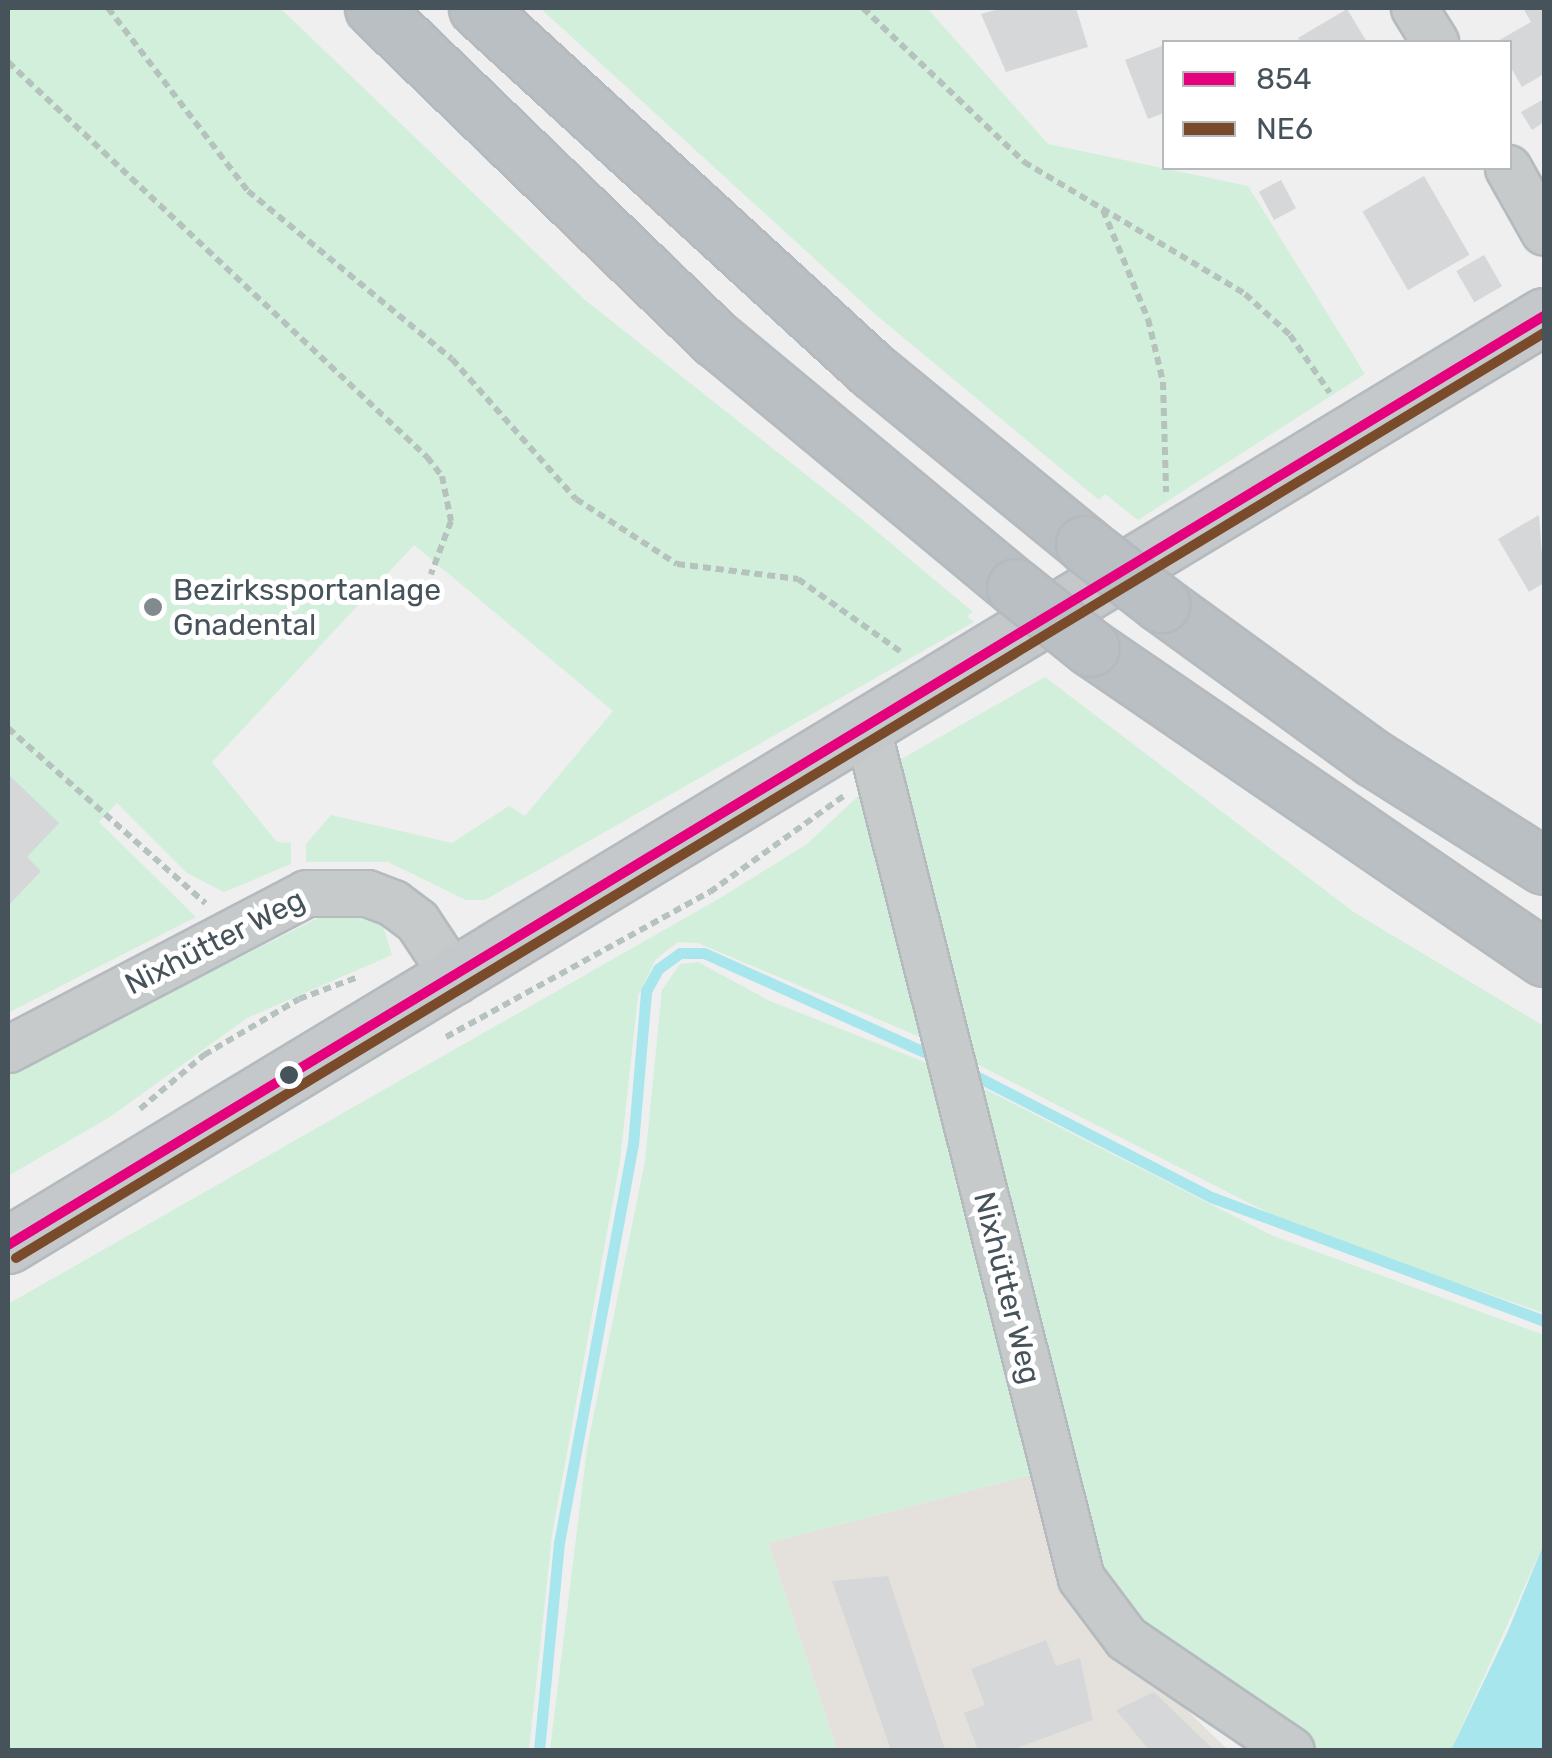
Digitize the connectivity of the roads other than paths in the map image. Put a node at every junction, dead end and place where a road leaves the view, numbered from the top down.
1 (372, 8) edge
2 (478, 8) edge
3 (1414, 8) edge
4 (1434, 40) edge
5 (1509, 170) edge
6 (1544, 232) edge
7 (1544, 316) edge
8 (868, 732) junction
9 (1544, 866) edge
10 (1544, 958) edge
11 (456, 980) junction
12 (8, 1049) edge
13 (8, 1245) edge
14 (1291, 1750) edge

1 - 10 highway, bridge
2 - 9 highway, bridge
3 - 4 street
5 - 6 street
7 - 8 main road
8 - 11 main road
8 - 14 street, Nixhütter Weg
11 - 12 street, Nixhütter Weg
11 - 13 main road

